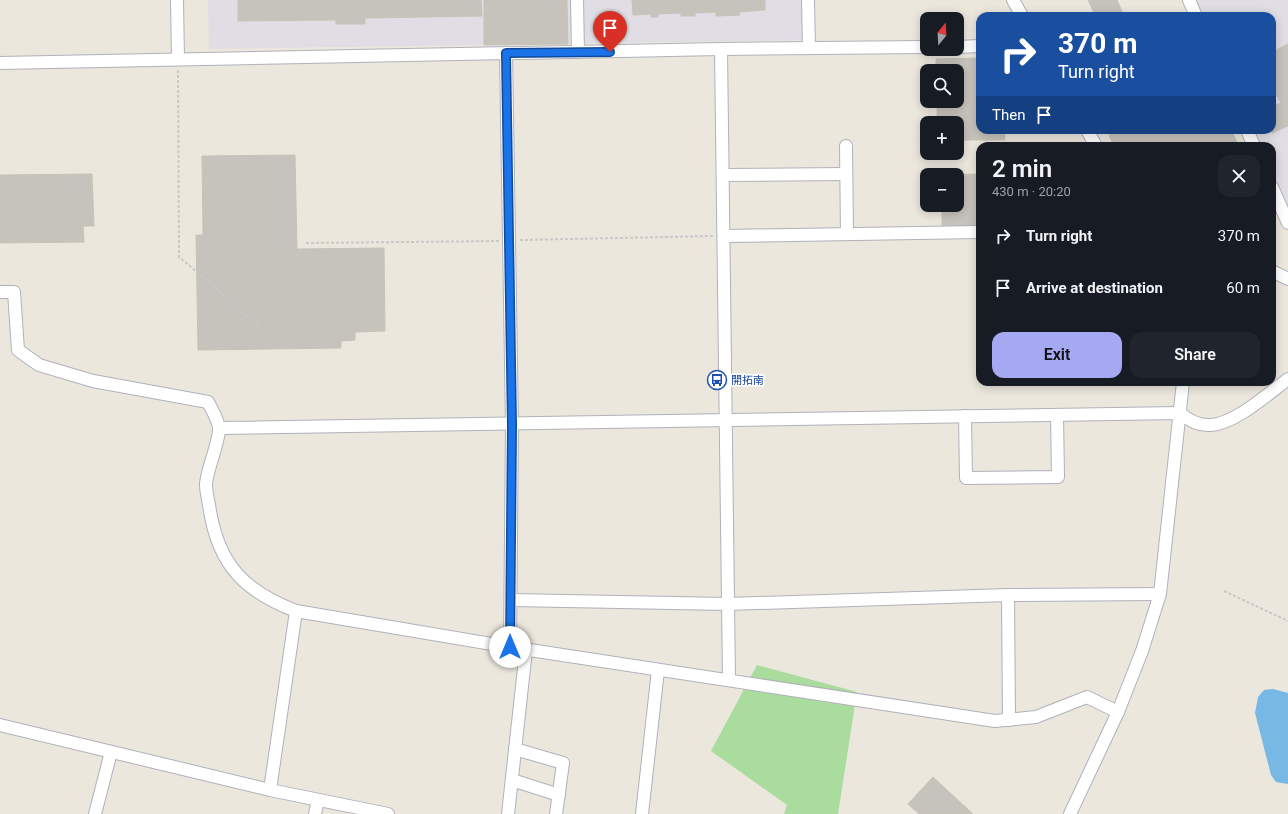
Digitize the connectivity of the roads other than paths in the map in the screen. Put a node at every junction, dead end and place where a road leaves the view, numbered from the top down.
1 (177, 0) edge
2 (577, 0) edge
3 (808, 0) edge
4 (1013, 0) edge
5 (1189, 0) edge
6 (1020, 12) edge
7 (1194, 12) edge
8 (976, 46) edge
9 (920, 47) edge
10 (964, 47) edge
11 (809, 48) junction
12 (721, 49) junction
13 (578, 52) junction
14 (506, 53) junction
15 (178, 59) junction
16 (0, 63) edge
17 (846, 146) dead end
18 (846, 174) junction
19 (723, 176) junction
20 (1276, 196) edge
21 (1288, 224) edge
22 (976, 232) edge
23 (847, 234) junction
24 (724, 236) junction
25 (1276, 273) edge
26 (1288, 279) edge
27 (0, 292) edge
28 (1288, 379) edge
29 (1183, 386) edge
30 (1180, 413) junction
31 (1057, 415) junction
32 (965, 416) junction
33 (726, 420) junction
34 (512, 425) junction
35 (219, 428) junction
36 (1160, 594) junction
37 (1008, 596) junction
38 (511, 600) junction
39 (727, 604) junction
40 (296, 611) junction
41 (510, 647) junction
42 (526, 650) junction
43 (658, 670) junction
44 (729, 680) junction
45 (1118, 712) junction
46 (1008, 720) junction
47 (0, 725) edge
48 (515, 749) junction
49 (111, 752) junction
50 (512, 780) junction
51 (270, 790) junction
52 (559, 795) junction
53 (318, 800) junction
54 (95, 814) edge
55 (315, 814) edge
56 (388, 814) edge
57 (508, 814) edge
58 (556, 814) edge
59 (642, 814) edge
60 (1070, 814) edge

1 - 15 street
2 - 13 street
3 - 11 street
4 - 6 street
5 - 7 street
8 - 10 street
9 - 11 street
11 - 12 street
12 - 13 street
12 - 19 street
13 - 14 street
14 - 15 street
14 - 34 street
15 - 16 street
17 - 18 street
18 - 19 street
18 - 23 street
19 - 24 street
20 - 21 street
22 - 23 street
23 - 24 street
24 - 33 street
25 - 26 street
27 - 35 street
28 - 30 street
29 - 30 street
30 - 31 street
30 - 36 street
31 - 32 street
31 - 32 street
32 - 33 street
33 - 34 street
33 - 39 street
34 - 35 street
34 - 38 street
35 - 40 street
36 - 37 street
36 - 45 street
37 - 39 street
37 - 46 street
38 - 39 street
38 - 41 street
39 - 44 street
40 - 41 street
40 - 51 street
41 - 42 street
42 - 43 street
42 - 48 street
43 - 44 street
43 - 59 street
44 - 46 street
45 - 46 street
45 - 60 street
47 - 49 street
48 - 50 street
48 - 52 street
49 - 51 street
49 - 54 street
50 - 52 street
50 - 57 street
51 - 53 street
52 - 58 street
53 - 55 street
53 - 56 street

